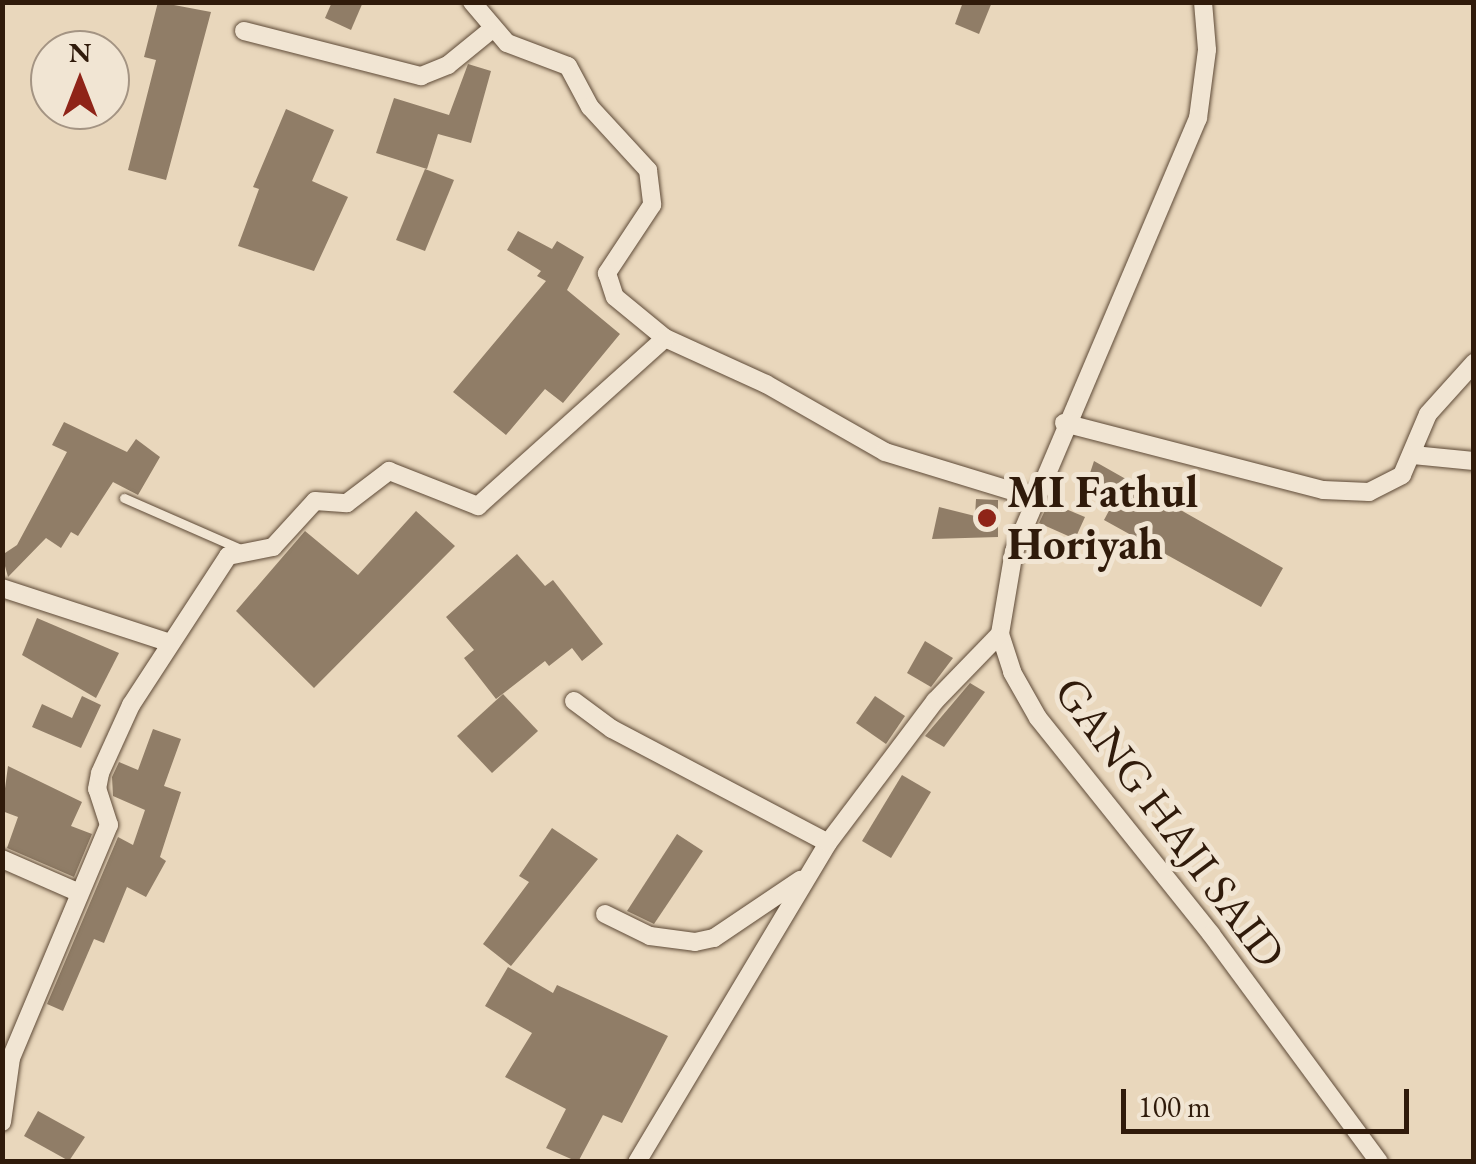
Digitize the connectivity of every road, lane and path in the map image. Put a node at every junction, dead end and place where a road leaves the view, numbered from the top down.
1 (472, 2) edge
2 (1203, 2) edge
3 (492, 30) junction
4 (244, 32) dead end
5 (665, 338) junction
6 (1474, 363) edge
7 (1064, 423) junction
8 (1413, 454) junction
9 (1474, 461) edge
10 (124, 498) dead end
11 (1036, 498) junction
12 (242, 550) junction
13 (2, 588) edge
14 (1000, 634) junction
15 (170, 643) junction
16 (574, 701) dead end
17 (828, 843) junction
18 (2, 859) edge
19 (808, 873) junction
20 (77, 892) junction
21 (606, 914) dead end
22 (2, 1122) edge
23 (638, 1162) edge
24 (1379, 1162) edge

1 - 3 street
2 - 7 street, GANG HAJI SAID
3 - 4 street
3 - 5 street
5 - 11 street
5 - 12 street
6 - 8 street
7 - 8 street
7 - 11 street, GANG HAJI SAID
8 - 9 street
10 - 12 lane
11 - 14 street, GANG HAJI SAID
12 - 15 street
13 - 15 street
14 - 17 street
14 - 24 street, GANG HAJI SAID
15 - 20 street
16 - 17 street
17 - 19 street
18 - 20 street
19 - 21 street
19 - 23 street
20 - 22 street

